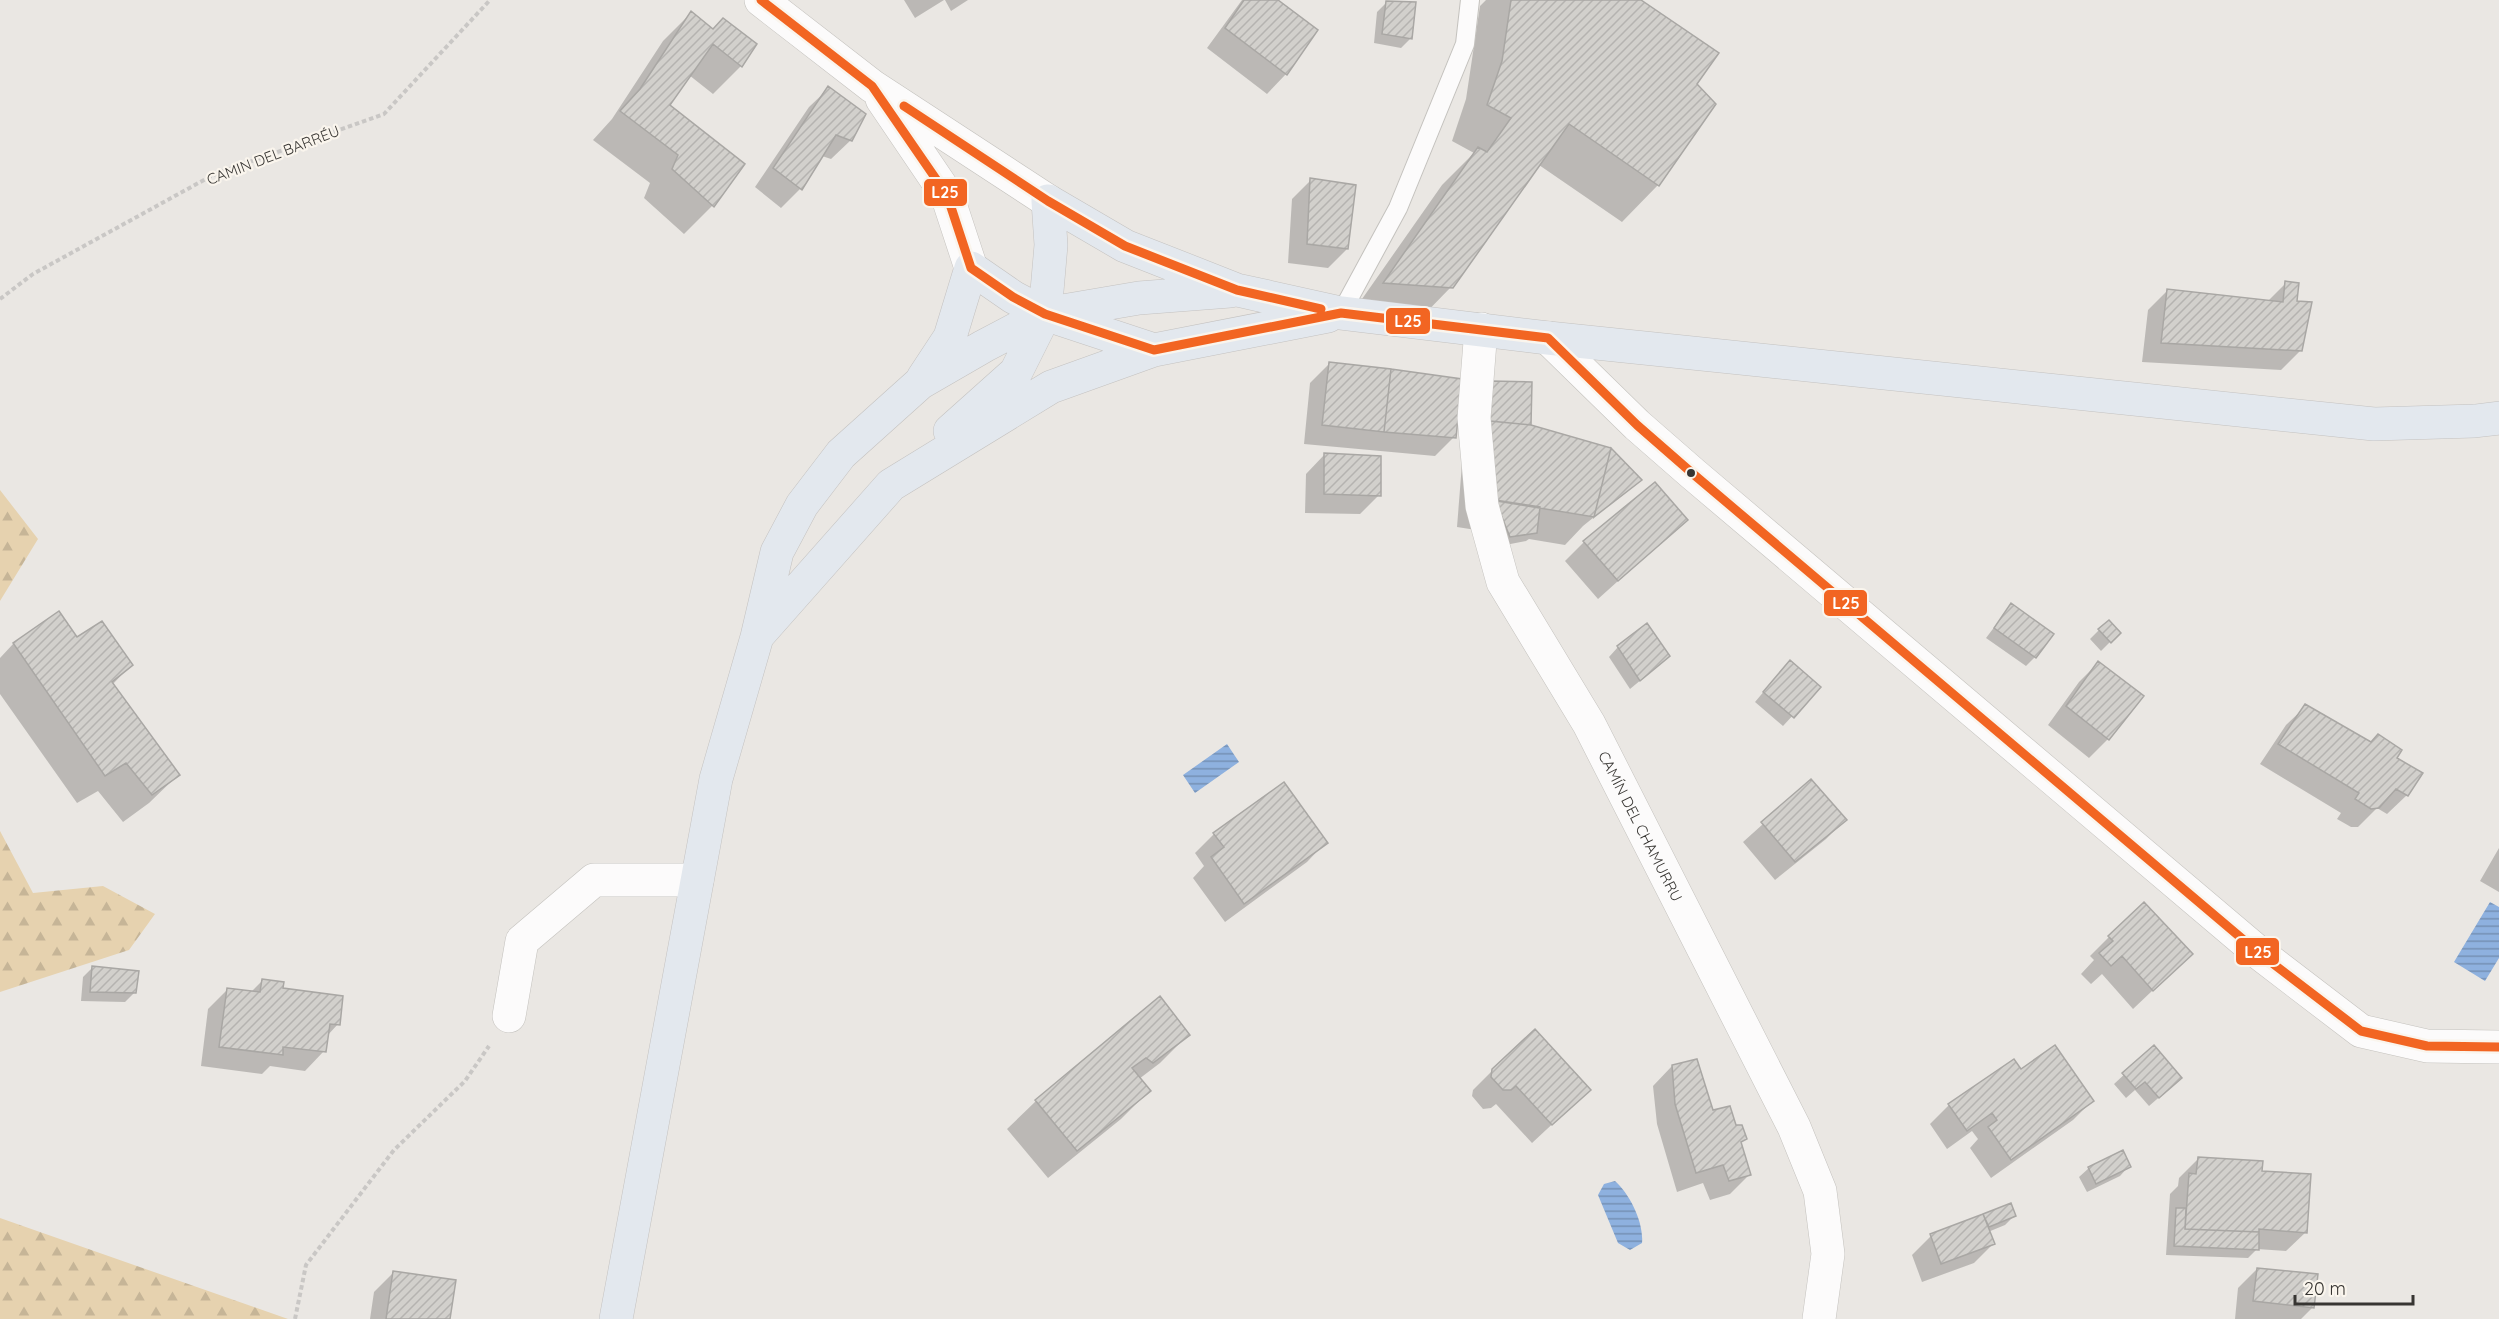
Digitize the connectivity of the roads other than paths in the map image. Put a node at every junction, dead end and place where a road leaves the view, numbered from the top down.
1 (761, 0) edge
2 (1470, 0) edge
3 (872, 86) junction
4 (1047, 201) junction
5 (971, 268) junction
6 (1237, 290) junction
7 (1341, 313) junction
8 (1045, 314) junction
9 (1481, 329) junction
10 (1548, 338) junction
11 (1154, 350) junction
12 (920, 383) junction
13 (2499, 418) edge
14 (891, 485) junction
15 (757, 637) junction
16 (697, 880) junction
17 (509, 1016) road end
18 (2499, 1047) edge
19 (616, 1319) edge
20 (1820, 1319) edge

1 - 3 street
2 - 7 lane
3 - 4 street
3 - 5 street
4 - 6 highway
4 - 8 highway
5 - 8 highway
5 - 12 highway
6 - 7 highway
6 - 8 highway
7 - 9 highway
7 - 11 highway
8 - 11 highway
8 - 12 highway
8 - 14 highway
9 - 10 highway
9 - 20 street, CAMÍN DEL CHAMURRU
10 - 13 highway
10 - 18 street
11 - 14 highway
12 - 15 highway
14 - 15 highway
15 - 16 highway
16 - 17 street
16 - 19 highway

